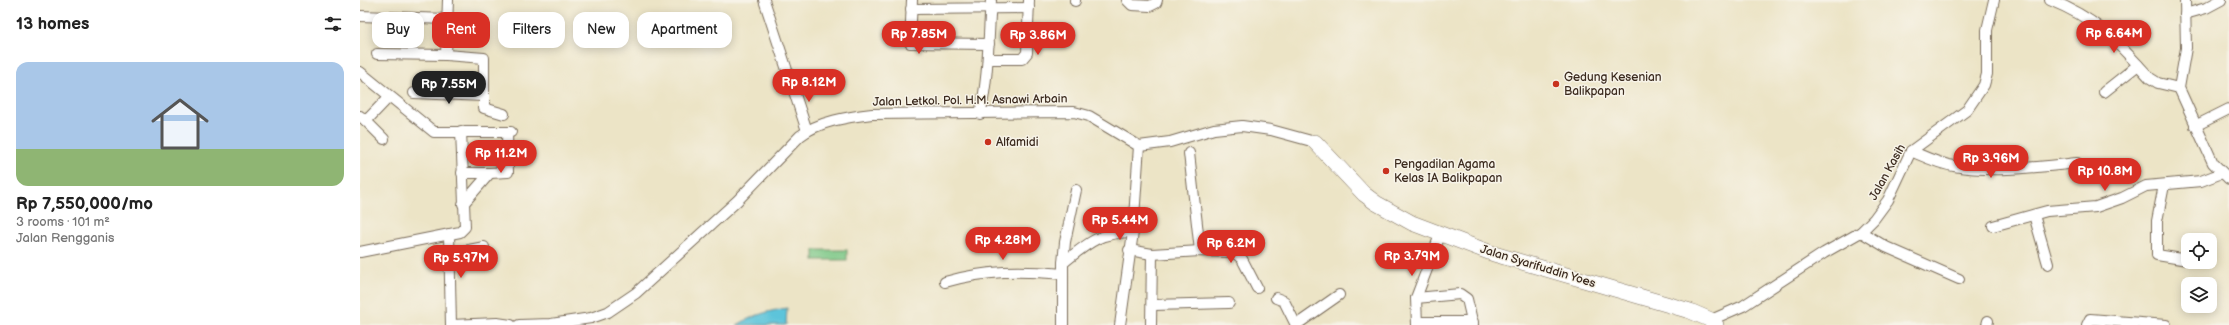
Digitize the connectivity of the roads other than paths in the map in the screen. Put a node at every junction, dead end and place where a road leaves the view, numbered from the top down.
1 (448, 0) edge
2 (764, 0) edge
3 (1157, 0) edge
4 (1994, 0) edge
5 (2050, 0) edge
6 (2185, 0) edge
7 (2221, 0) edge
8 (1128, 2) edge
9 (911, 4) edge
10 (950, 4) edge
11 (990, 4) edge
12 (1029, 4) edge
13 (447, 12) edge
14 (2185, 14) junction
15 (360, 16) edge
16 (432, 18) edge
17 (989, 44) junction
18 (446, 48) edge
19 (378, 54) dead end
20 (446, 55) junction
21 (989, 59) junction
22 (2138, 64) junction
23 (360, 72) edge
24 (2179, 88) junction
25 (2104, 92) dead end
26 (414, 93) dead end
27 (484, 96) junction
28 (389, 97) junction
29 (2229, 109) edge
30 (504, 114) dead end
31 (980, 114) junction
32 (363, 119) edge
33 (2195, 126) junction
34 (461, 131) junction
35 (807, 131) junction
36 (384, 139) dead end
37 (1315, 142) joint
38 (1139, 146) junction
39 (1911, 151) junction
40 (1190, 153) dead end
41 (2077, 163) dead end
42 (490, 172) junction
43 (462, 173) junction
44 (2226, 176) edge
45 (2164, 185) junction
46 (1076, 190) dead end
47 (464, 204) junction
48 (2034, 215) junction
49 (1993, 226) dead end
50 (1134, 232) junction
51 (1861, 232) junction
52 (449, 234) junction
53 (1440, 235) junction
54 (484, 247) dead end
55 (1129, 250) junction
56 (1200, 251) junction
57 (360, 252) edge
58 (449, 254) junction
59 (1152, 254) junction
60 (2181, 259) edge
61 (1063, 263) junction
62 (2048, 264) dead end
63 (1063, 274) junction
64 (1959, 278) dead end
65 (944, 282) dead end
66 (1257, 288) dead end
67 (1339, 295) dead end
68 (1276, 298) dead end
69 (1416, 298) junction
70 (1229, 303) dead end
71 (1153, 305) junction
72 (575, 323) edge
73 (1417, 323) edge
74 (1714, 323) edge
75 (1473, 324) edge
76 (2137, 324) edge
77 (451, 325) edge
78 (511, 325) edge
79 (519, 325) edge
80 (1063, 325) edge
81 (1120, 325) edge
82 (1151, 325) edge
83 (1296, 325) edge
84 (2087, 325) edge
85 (2166, 325) edge

1 - 13 street
2 - 35 street
3 - 8 street
4 - 39 street, Jalan Kasih
5 - 22 street
6 - 14 street
7 - 14 street
9 - 10 street
9 - 17 street
10 - 11 street
11 - 12 street
11 - 17 street
12 - 21 street
14 - 24 street
15 - 16 street
17 - 21 street
18 - 20 street
19 - 20 street
20 - 27 street
21 - 31 street
22 - 24 street
22 - 25 street
23 - 28 street
24 - 33 street
26 - 27 street
27 - 30 street
28 - 32 street
28 - 34 street
29 - 33 street
31 - 35 street, Jalan Letkol. Pol. H.M. Asnawi Arbain
31 - 38 street, Jalan Letkol. Pol. H.M. Asnawi Arbain
32 - 36 street
33 - 44 street
34 - 42 street
34 - 43 street
35 - 72 street, Jalan Letkol. Pol. H.M. Asnawi Arbain
37 - 38 street
37 - 53 highway, Jalan Syarifuddin Yoes
38 - 50 street
39 - 41 street
39 - 51 street, Jalan Kasih
40 - 56 street
42 - 43 street
42 - 47 street
43 - 47 street
44 - 45 street
45 - 48 street
45 - 60 street
46 - 61 street
47 - 52 street
48 - 49 street
48 - 62 street
50 - 55 street
50 - 61 street
51 - 64 street
51 - 74 street, Jalan Kasih
52 - 57 street
52 - 58 street
53 - 69 street
53 - 74 highway, Jalan Syarifuddin Yoes
54 - 58 street
55 - 59 street
55 - 81 street
56 - 59 street
56 - 66 street
58 - 77 street
59 - 71 street
61 - 63 street
63 - 65 street
63 - 80 street
67 - 83 street
68 - 83 street
69 - 73 street
69 - 75 street
70 - 71 street
71 - 82 street
72 - 79 street, Jalan Letkol. Pol. H.M. Asnawi Arbain
73 - 75 street
76 - 84 street
76 - 85 street
77 - 78 street

